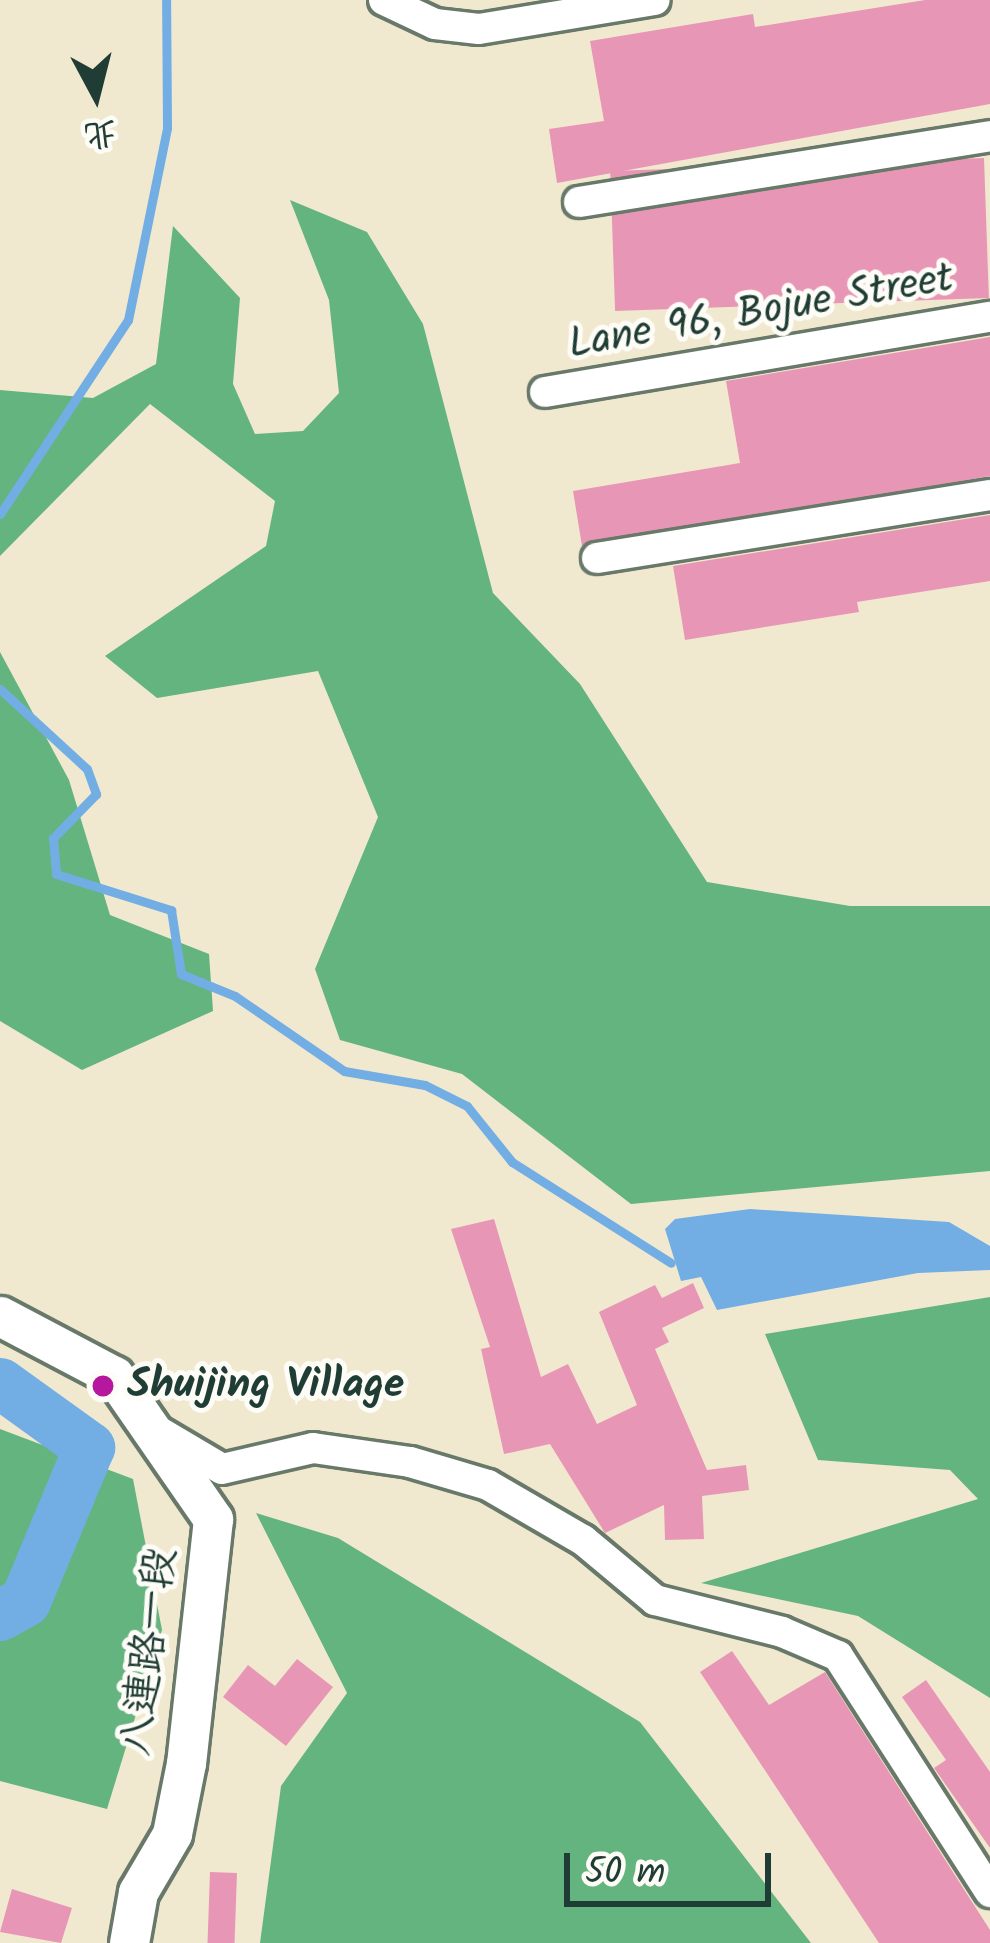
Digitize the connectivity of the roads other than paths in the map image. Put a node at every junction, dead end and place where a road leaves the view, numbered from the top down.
1 (384, 0) edge
2 (655, 0) edge
3 (990, 136) edge
4 (579, 202) dead end
5 (990, 317) edge
6 (545, 392) dead end
7 (990, 495) edge
8 (597, 558) dead end
9 (0, 1316) edge
10 (140, 1421) junction
11 (990, 1892) edge
12 (129, 1943) edge

1 - 2 street
3 - 4 street
5 - 6 street, Lane 96, Bojue Street
7 - 8 street
9 - 10 street, 八連路一段
10 - 11 street
10 - 12 street, 八連路一段

